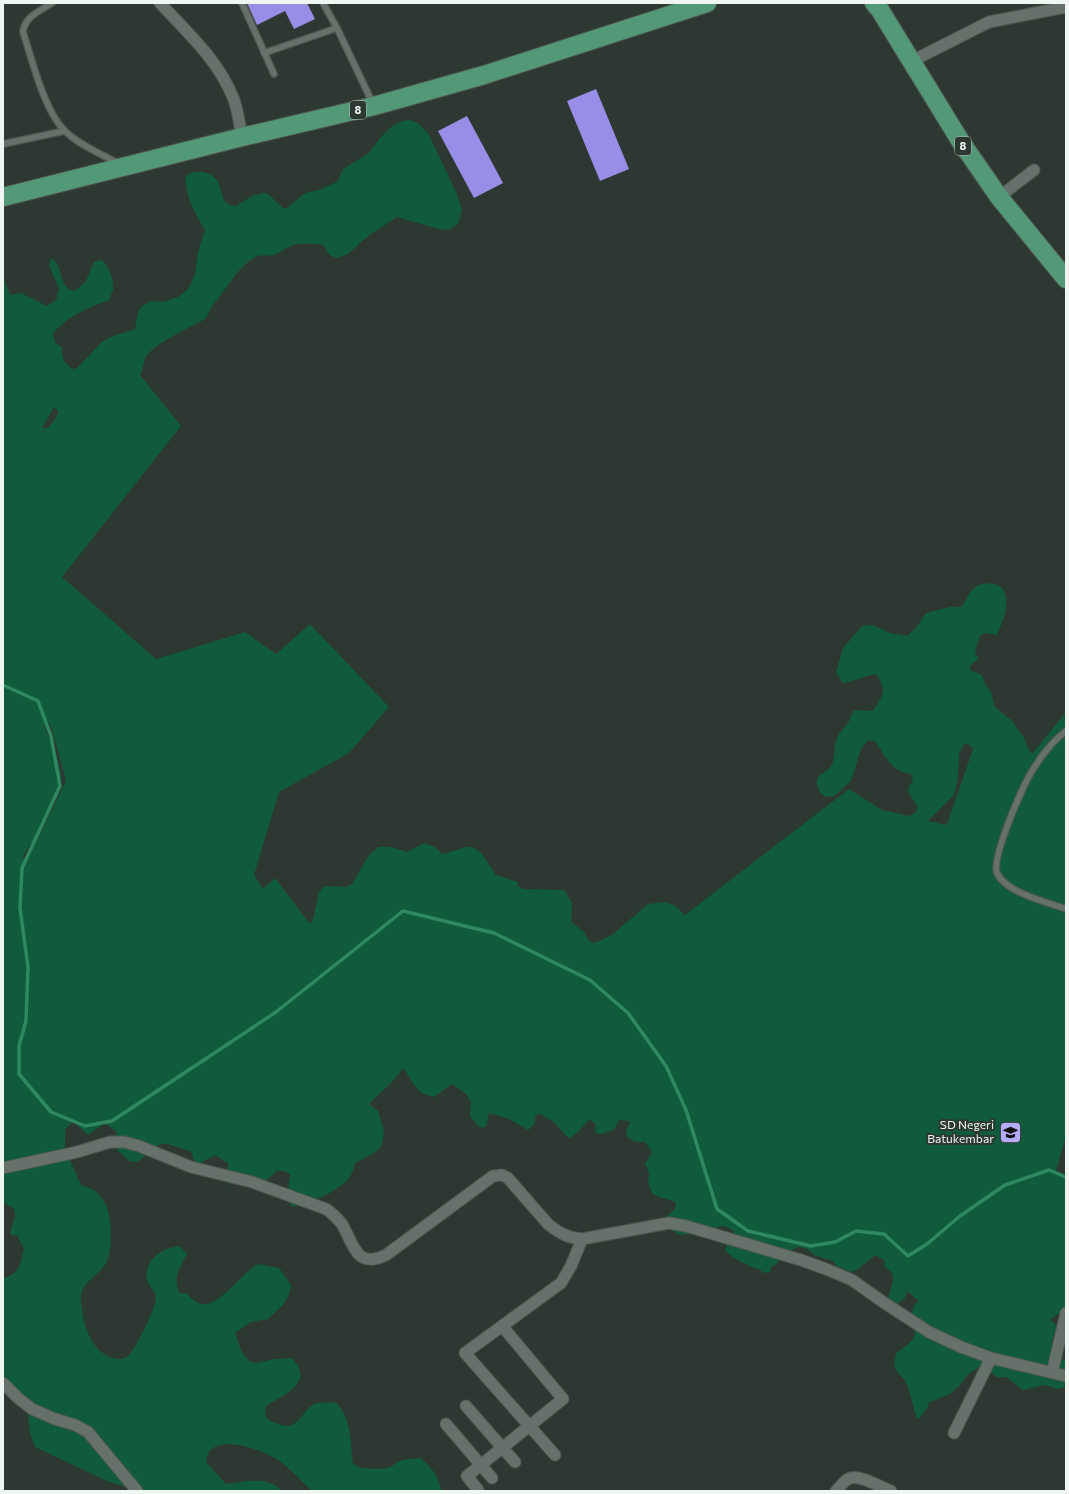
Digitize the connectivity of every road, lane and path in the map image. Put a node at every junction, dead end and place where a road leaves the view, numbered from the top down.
1 (52, 3) edge
2 (160, 3) edge
3 (242, 3) edge
4 (323, 3) edge
5 (707, 3) edge
6 (874, 3) edge
7 (1066, 7) edge
8 (337, 28) junction
9 (264, 53) junction
10 (912, 61) junction
11 (274, 74) dead end
12 (374, 106) junction
13 (64, 131) junction
14 (242, 137) junction
15 (3, 144) edge
16 (124, 167) junction
17 (1034, 170) dead end
18 (3, 197) edge
19 (999, 197) junction
20 (1066, 279) edge
21 (1066, 731) edge
22 (1066, 909) edge
23 (3, 1168) edge
24 (582, 1239) junction
25 (1066, 1313) edge
26 (502, 1326) junction
27 (991, 1358) junction
28 (1052, 1373) junction
29 (1066, 1376) edge
30 (3, 1383) edge
31 (466, 1406) dead end
32 (446, 1424) dead end
33 (530, 1426) junction
34 (954, 1433) dead end
35 (503, 1447) junction
36 (554, 1455) dead end
37 (515, 1462) dead end
38 (481, 1465) junction
39 (492, 1478) dead end
40 (478, 1490) dead end
41 (137, 1491) edge
42 (836, 1491) edge
43 (891, 1491) edge

1 - 13 lane
2 - 14 street
3 - 9 lane
4 - 8 lane
5 - 12 highway, 8
6 - 10 highway, 8
7 - 10 street
8 - 9 lane
8 - 12 lane
9 - 11 lane
10 - 19 highway, 8
12 - 14 highway, 8
13 - 15 lane
13 - 16 lane
14 - 16 highway, 8
16 - 18 highway, 8
17 - 19 street
19 - 20 highway, 8
21 - 22 lane
23 - 24 street
24 - 26 street
24 - 27 street
25 - 28 street
26 - 33 street
26 - 33 street
27 - 28 street
27 - 34 street
28 - 29 street
30 - 41 street
31 - 35 street
32 - 38 street
33 - 35 street
33 - 36 street
35 - 37 street
35 - 38 street
38 - 39 street
38 - 40 street
42 - 43 street

